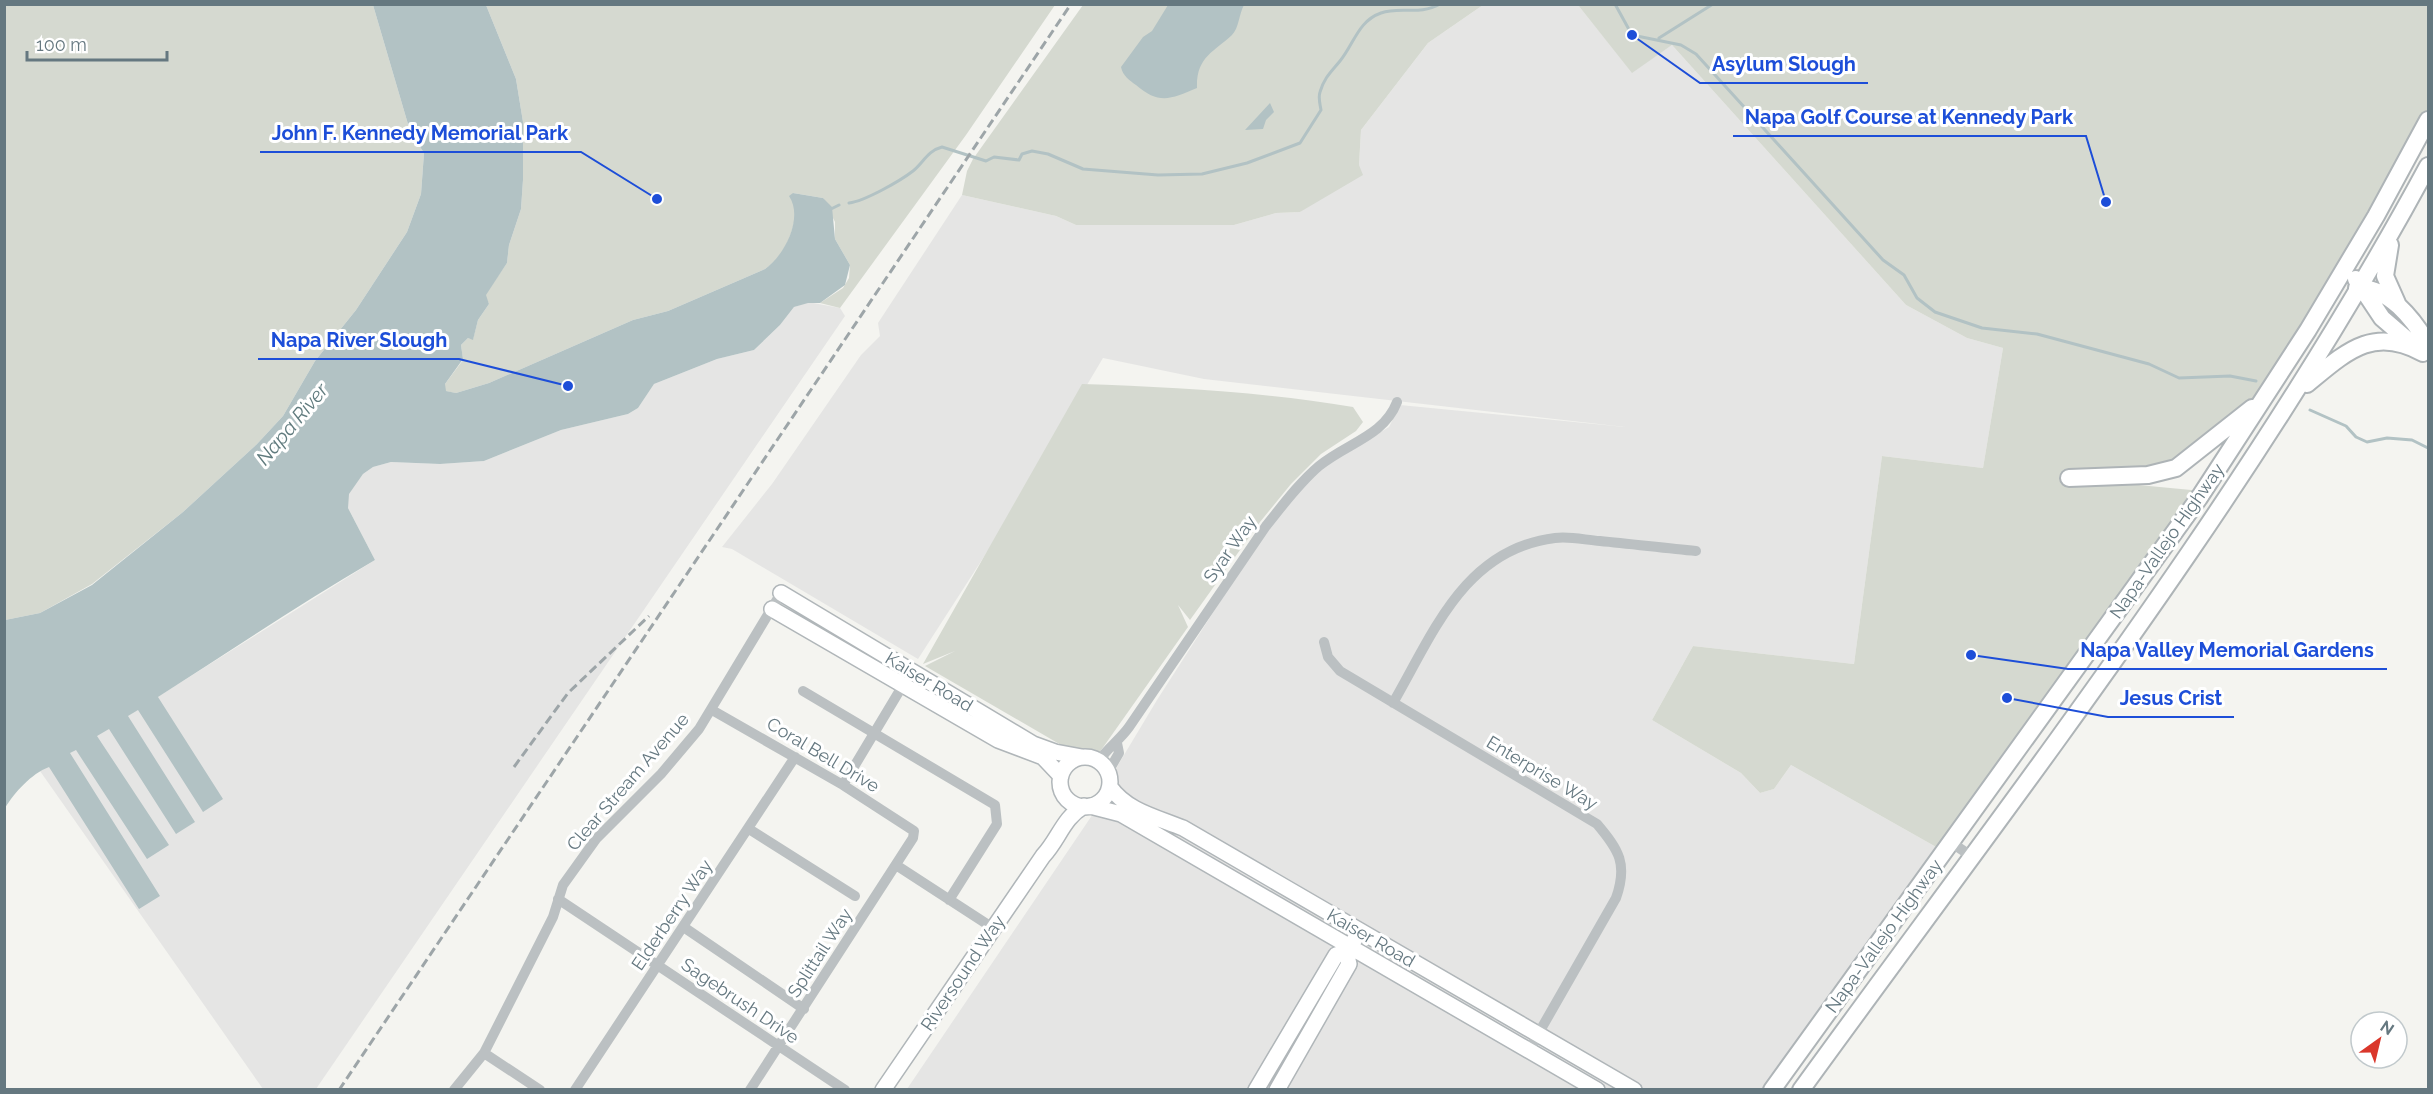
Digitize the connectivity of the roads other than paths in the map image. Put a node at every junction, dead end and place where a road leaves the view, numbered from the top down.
1 (2428, 120) edge
2 (2428, 166) edge
3 (2395, 226) junction
4 (2355, 251) junction
5 (2359, 287) junction
6 (2327, 298) junction
7 (2401, 308) junction
8 (2427, 351) edge
9 (2294, 394) junction
10 (2267, 396) junction
11 (1397, 402) dead end
12 (2068, 478) dead end
13 (1696, 551) dead end
14 (781, 593) joint
15 (772, 609) junction
16 (1324, 642) dead end
17 (912, 671) junction
18 (902, 687) junction
19 (803, 691) dead end
20 (1393, 703) junction
21 (712, 710) junction
22 (876, 734) junction
23 (795, 757) junction
24 (1082, 757) junction
25 (1106, 773) junction
26 (1061, 782) junction
27 (843, 785) junction
28 (1087, 806) junction
29 (748, 829) junction
30 (914, 831) joint
31 (1952, 843) junction
32 (1043, 856) junction
33 (1971, 856) junction
34 (896, 865) junction
35 (855, 896) dead end
36 (558, 899) junction
37 (949, 900) junction
38 (685, 928) junction
39 (993, 928) junction
40 (1359, 932) junction
41 (1348, 949) junction
42 (658, 966) junction
43 (804, 1009) junction
44 (1539, 1032) junction
45 (779, 1047) junction
46 (1529, 1050) junction
47 (484, 1053) junction
48 (454, 1089) edge
49 (540, 1089) edge
50 (575, 1089) edge
51 (750, 1089) edge
52 (845, 1089) edge
53 (883, 1089) edge
54 (1256, 1089) edge
55 (1277, 1089) edge
56 (1597, 1089) edge
57 (1634, 1089) edge
58 (1772, 1089) edge
59 (1801, 1089) edge

1 - 4 main road, Napa-Vallejo Highway
2 - 3 main road, Napa-Vallejo Highway
3 - 5 main road, Napa-Vallejo Highway
3 - 7 main road
4 - 5 main road
4 - 6 main road, Napa-Vallejo Highway
5 - 6 main road
5 - 7 main road
5 - 8 main road
5 - 9 main road, Napa-Vallejo Highway
6 - 10 main road, Napa-Vallejo Highway
7 - 8 main road
8 - 9 main road
9 - 33 main road, Napa-Vallejo Highway
10 - 12 main road
10 - 31 main road, Napa-Vallejo Highway
11 - 25 street, Syar Way
13 - 20 street
14 - 15 street, Clear Stream Avenue
14 - 17 street, Kaiser Road
15 - 18 street, Kaiser Road
15 - 21 street, Clear Stream Avenue
16 - 20 street, Enterprise Way
17 - 18 street
17 - 24 street, Kaiser Road
18 - 22 street
18 - 26 street, Kaiser Road
19 - 22 street
20 - 44 street, Enterprise Way
21 - 23 street, Coral Bell Drive
21 - 36 street, Clear Stream Avenue
22 - 27 street
22 - 37 street
23 - 27 street, Coral Bell Drive
23 - 29 street, Elderberry Way
24 - 25 street
24 - 26 street
25 - 28 street
25 - 40 street, Kaiser Road
26 - 28 street
26 - 32 street, Riversound Way
27 - 30 street, Coral Bell Drive
28 - 32 street, Riversound Way
28 - 41 street, Kaiser Road
29 - 35 street
29 - 38 street, Elderberry Way
30 - 34 street, Splittail Way
31 - 33 street
31 - 58 main road, Napa-Vallejo Highway
32 - 39 street, Riversound Way
33 - 59 main road, Napa-Vallejo Highway
34 - 37 street
34 - 43 street, Splittail Way
36 - 42 street, Sagebrush Drive
36 - 47 street, Clear Stream Avenue
37 - 39 street
38 - 42 street, Elderberry Way
38 - 43 street
39 - 53 street, Riversound Way
40 - 41 street
40 - 44 street, Kaiser Road
41 - 46 street, Kaiser Road
41 - 54 street
41 - 55 street
42 - 45 street, Sagebrush Drive
42 - 50 street, Elderberry Way
43 - 45 street, Splittail Way
44 - 46 street, Enterprise Way
44 - 57 street, Kaiser Road
45 - 51 street, Splittail Way
45 - 52 street, Sagebrush Drive
46 - 56 street, Kaiser Road
47 - 48 street, Clear Stream Avenue
47 - 49 street

